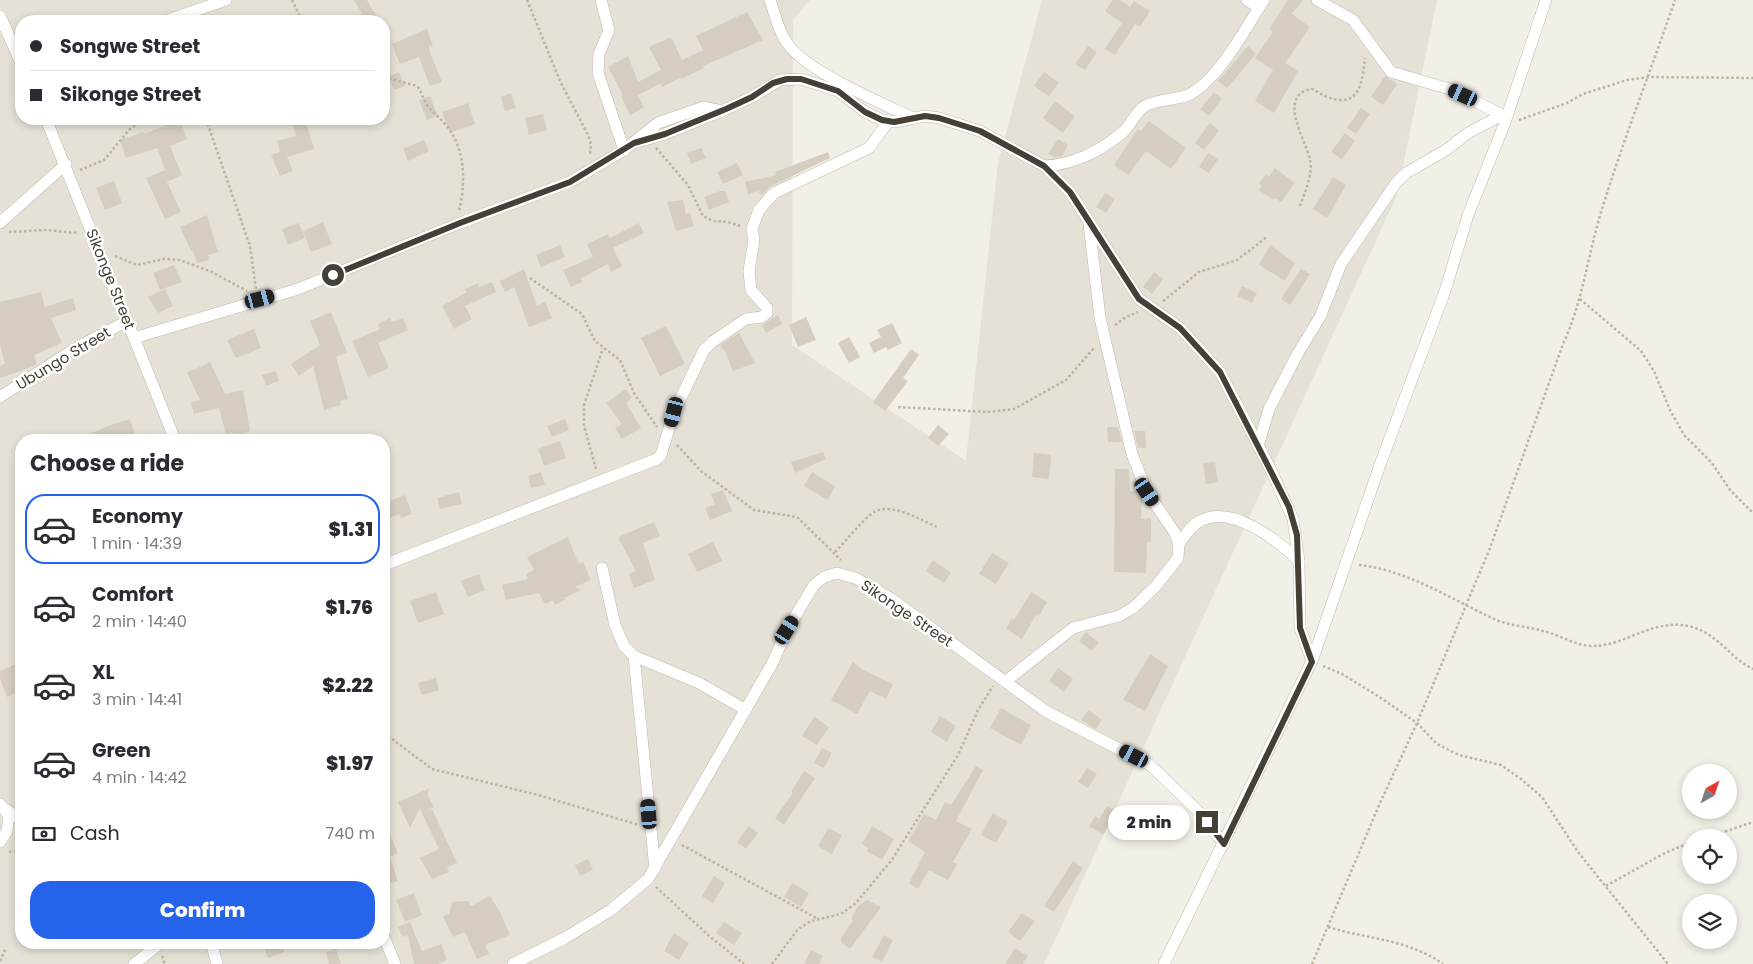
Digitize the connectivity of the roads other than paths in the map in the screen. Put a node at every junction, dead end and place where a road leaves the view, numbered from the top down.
1 (226, 0) edge
2 (601, 0) edge
3 (1247, 0) edge
4 (1317, 0) edge
5 (1546, 0) edge
6 (770, 1) edge
7 (1261, 4) edge
8 (182, 15) edge
9 (0, 16) edge
10 (15, 50) edge
11 (722, 111) junction
12 (912, 118) junction
13 (1504, 120) junction
14 (889, 121) junction
15 (49, 125) edge
16 (634, 143) junction
17 (624, 150) junction
18 (1044, 166) junction
19 (67, 169) junction
20 (1089, 219) junction
21 (3, 228) edge
22 (127, 320) junction
23 (134, 338) junction
24 (0, 397) edge
25 (173, 434) edge
26 (1258, 446) junction
27 (1179, 544) junction
28 (1299, 561) junction
29 (390, 564) edge
30 (602, 568) dead end
31 (634, 656) junction
32 (1312, 662) junction
33 (1003, 679) junction
34 (746, 710) junction
35 (3, 807) edge
36 (15, 816) edge
37 (0, 842) edge
38 (1224, 844) junction
39 (651, 874) junction
40 (153, 949) edge
41 (213, 949) edge
42 (389, 949) edge
43 (134, 964) edge
44 (217, 964) edge
45 (395, 964) edge
46 (513, 964) edge
47 (1164, 964) edge

1 - 8 street
2 - 17 street
3 - 7 street
4 - 13 street
5 - 13 street
6 - 12 street
7 - 18 street
9 - 10 street
11 - 14 street
11 - 16 street
11 - 16 street
12 - 14 street
12 - 18 street
13 - 26 street
13 - 32 street
14 - 29 street
15 - 19 street, Sikonge Street
16 - 17 street
17 - 23 street
18 - 20 street
19 - 21 street
19 - 22 street, Sikonge Street
20 - 26 street
20 - 27 street
22 - 23 street, Sikonge Street
22 - 24 street, Ubungo Street
23 - 25 street, Sikonge Street
26 - 28 street
27 - 28 street
27 - 33 street
28 - 32 street
30 - 31 street
31 - 34 street
31 - 39 street
32 - 38 street
33 - 34 street, Sikonge Street
33 - 38 street, Sikonge Street
34 - 39 street, Sikonge Street
35 - 36 street
35 - 37 street
38 - 47 street
39 - 46 street, Sikonge Street
40 - 43 street
41 - 44 street
42 - 45 street

